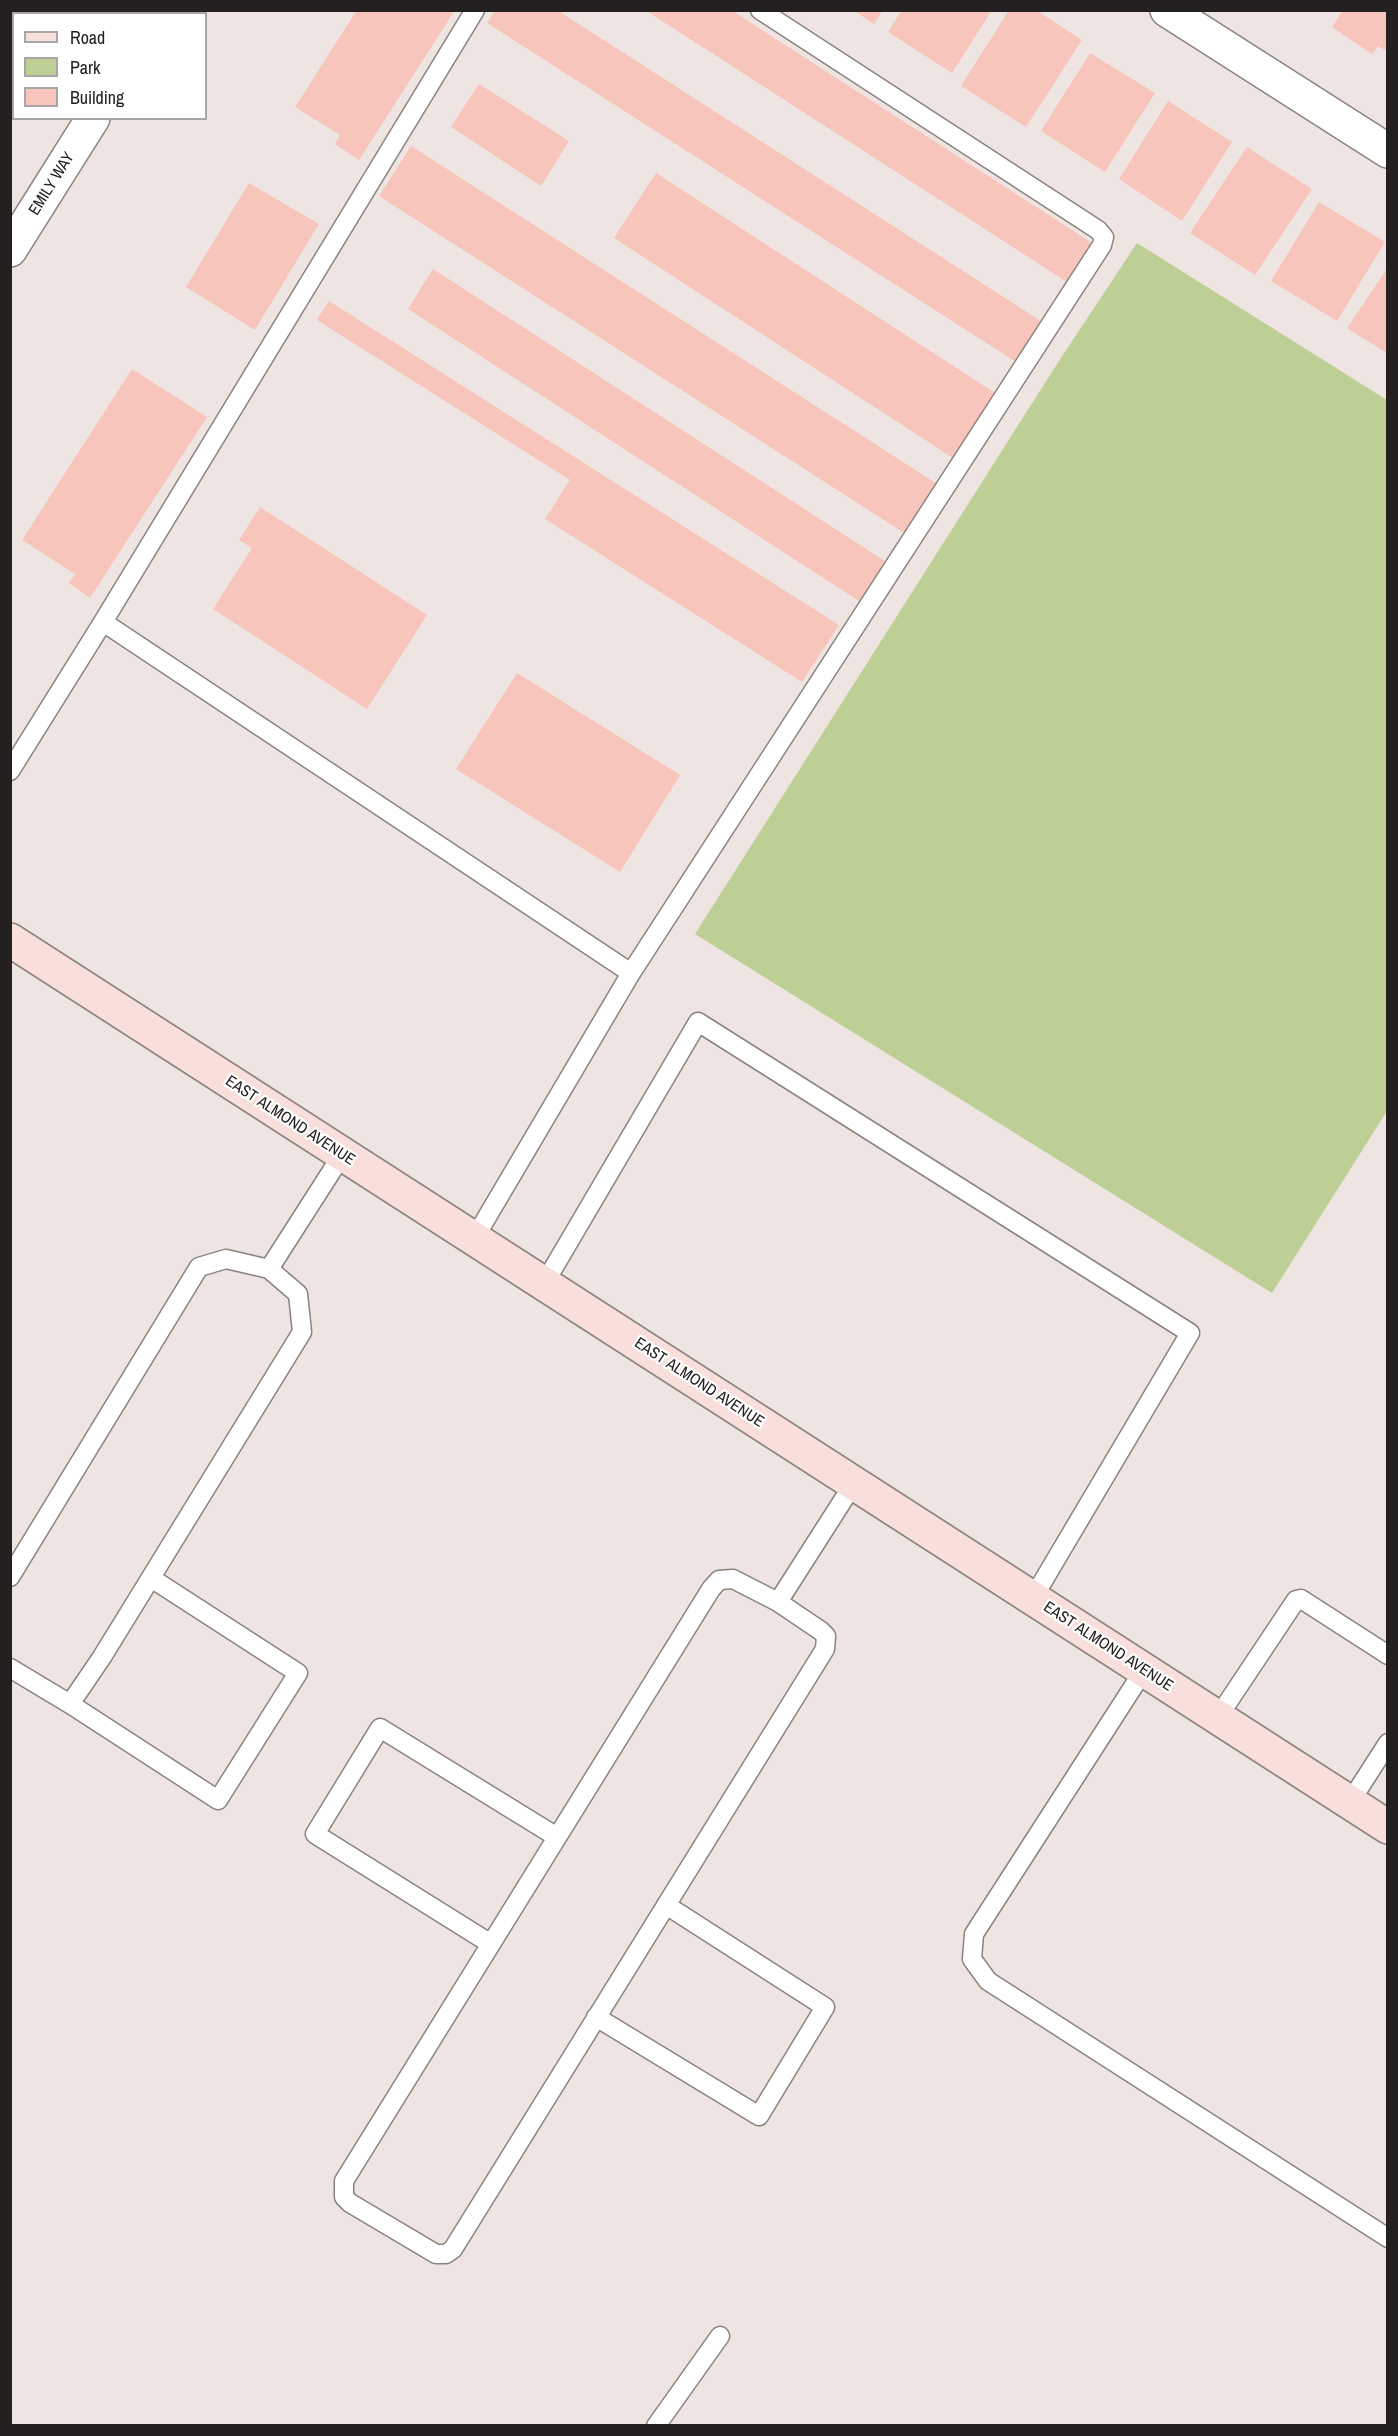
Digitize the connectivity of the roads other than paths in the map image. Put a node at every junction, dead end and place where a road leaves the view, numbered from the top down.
1 (475, 10) edge
2 (760, 10) edge
3 (1167, 10) edge
4 (92, 120) edge
5 (1388, 151) edge
6 (10, 250) edge
7 (103, 622) junction
8 (10, 771) edge
9 (10, 940) edge
10 (631, 973) junction
11 (342, 1155) junction
12 (474, 1239) junction
13 (269, 1269) junction
14 (544, 1284) junction
15 (854, 1483) junction
16 (10, 1578) edge
17 (151, 1578) junction
18 (1033, 1598) junction
19 (778, 1602) junction
20 (1388, 1655) edge
21 (10, 1668) edge
22 (1144, 1670) junction
23 (70, 1704) junction
24 (1218, 1718) junction
25 (1388, 1743) edge
26 (1350, 1802) junction
27 (1388, 1827) edge
28 (557, 1837) junction
29 (666, 1905) junction
30 (490, 1944) junction
31 (596, 2017) junction
32 (1388, 2238) edge
33 (720, 2336) dead end
34 (656, 2426) edge

1 - 7 lane
2 - 10 lane
3 - 5 street
4 - 6 street, EMILY WAY
7 - 8 lane
7 - 10 lane
9 - 11 main road, EAST ALMOND AVENUE
10 - 12 lane
11 - 12 main road, EAST ALMOND AVENUE
11 - 13 lane
12 - 14 main road, EAST ALMOND AVENUE
13 - 16 lane
13 - 17 lane
14 - 15 main road, EAST ALMOND AVENUE
14 - 18 lane
15 - 18 main road, EAST ALMOND AVENUE
15 - 19 lane
17 - 23 lane
17 - 23 lane
18 - 22 main road, EAST ALMOND AVENUE
19 - 28 lane
19 - 29 lane
20 - 24 lane
21 - 23 lane
22 - 24 main road, EAST ALMOND AVENUE
22 - 32 lane
24 - 26 main road, EAST ALMOND AVENUE
25 - 26 lane
26 - 27 main road, EAST ALMOND AVENUE
28 - 30 lane
28 - 30 lane
29 - 31 lane
29 - 31 lane
30 - 31 lane
33 - 34 lane

